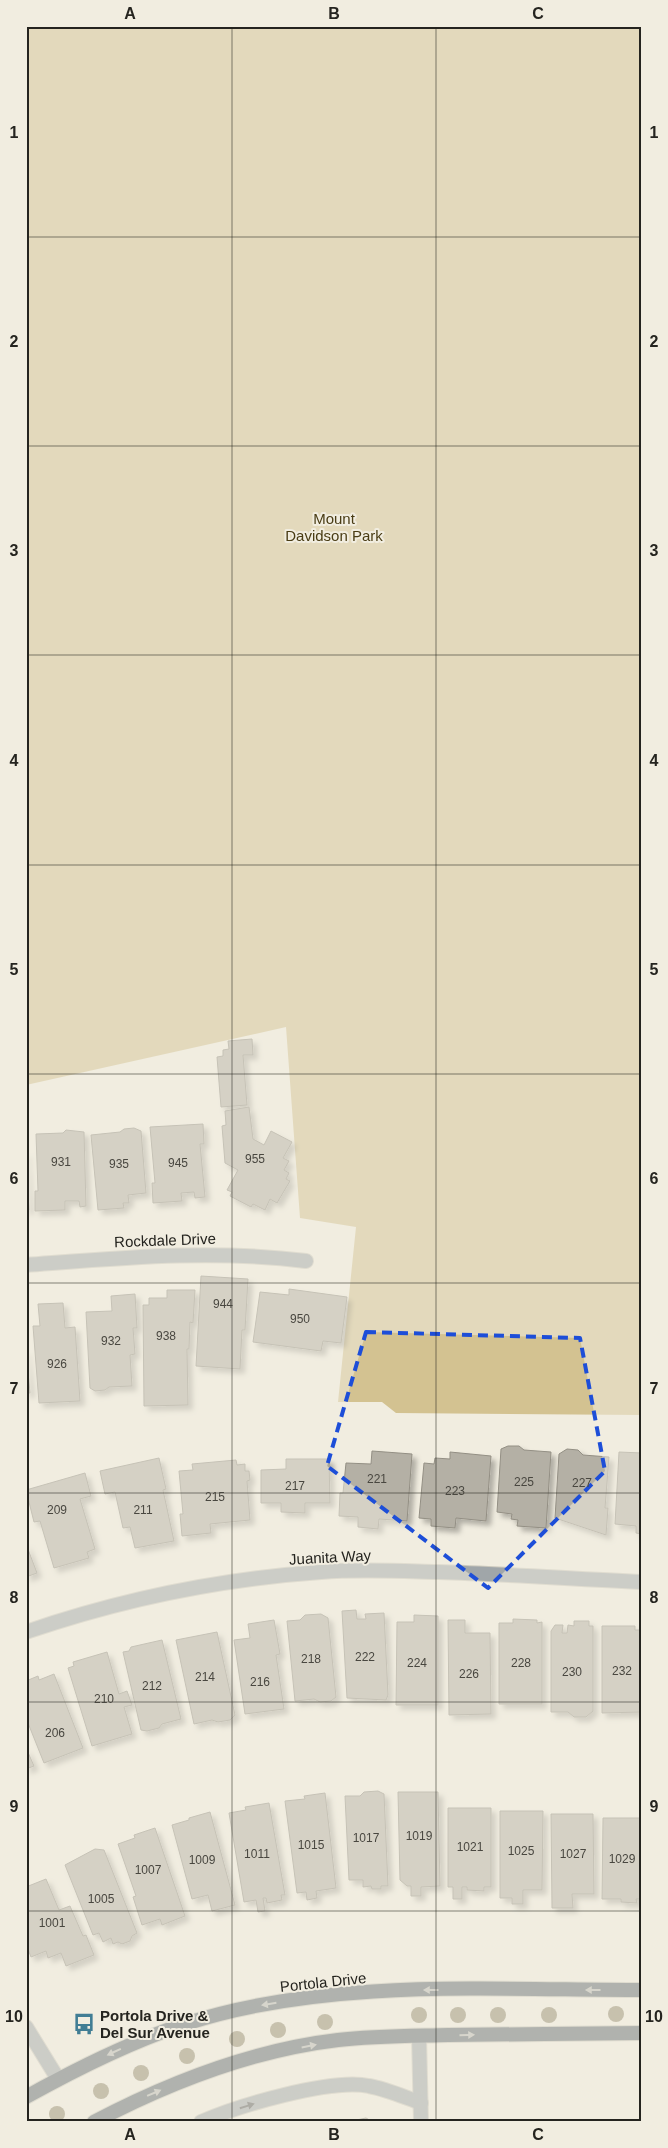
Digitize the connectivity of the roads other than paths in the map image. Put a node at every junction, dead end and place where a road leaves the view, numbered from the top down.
1 (306, 1261) dead end
2 (26, 1265) edge
3 (642, 1582) edge
4 (26, 1632) edge
5 (642, 1990) edge
6 (26, 2026) edge
7 (642, 2033) edge
8 (419, 2036) junction
9 (58, 2079) junction
10 (26, 2097) edge
11 (421, 2102) junction
12 (94, 2122) edge
13 (201, 2122) edge
14 (421, 2122) edge

1 - 2 street, Rockdale Drive
3 - 4 street, Juanita Way
5 -> 9 main road, Portola Drive
6 - 9 street
8 -> 7 main road
8 - 11 street
12 -> 8 main road
9 - 10 main road, Portola Drive
13 -> 11 street
11 - 14 street

